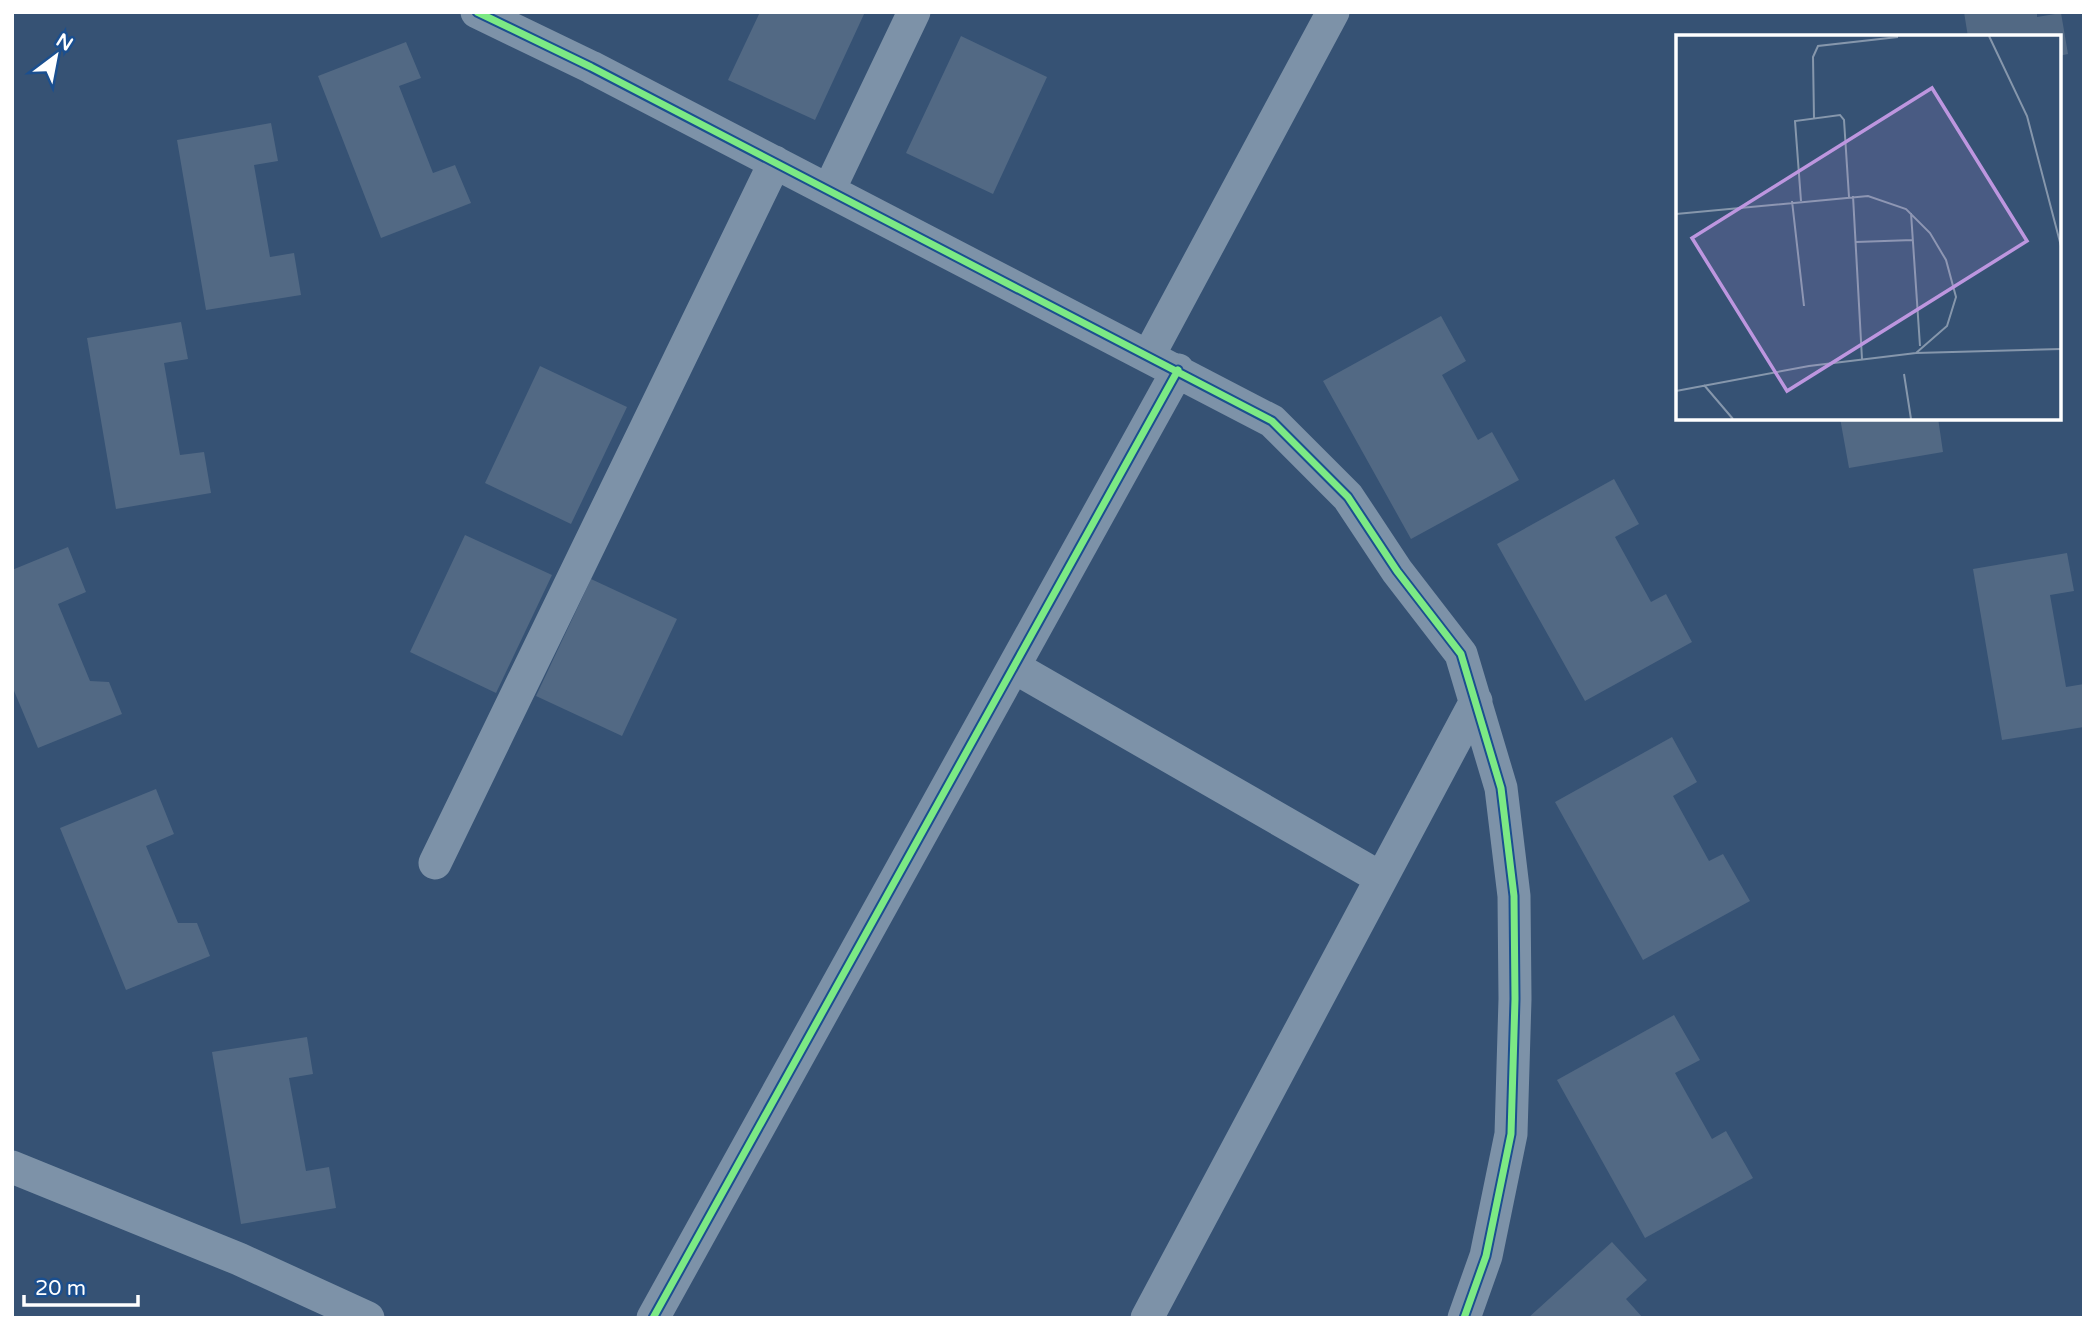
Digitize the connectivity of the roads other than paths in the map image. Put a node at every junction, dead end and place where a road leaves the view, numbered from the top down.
1 (477, 12) edge
2 (914, 12) edge
3 (1333, 12) edge
4 (775, 162) junction
5 (829, 190) junction
6 (1149, 355) junction
7 (1178, 370) junction
8 (1014, 667) junction
9 (1476, 701) junction
10 (435, 863) dead end
11 (1381, 878) junction
12 (12, 1167) edge
13 (368, 1318) edge
14 (653, 1318) edge
15 (1147, 1318) edge
16 (1464, 1318) edge

1 - 4 street
2 - 5 street
3 - 6 street
4 - 5 street
4 - 10 street
5 - 6 street
6 - 7 street
7 - 8 street
7 - 9 street
8 - 11 street
8 - 14 street
9 - 11 street
9 - 16 street
11 - 15 street
12 - 13 street

